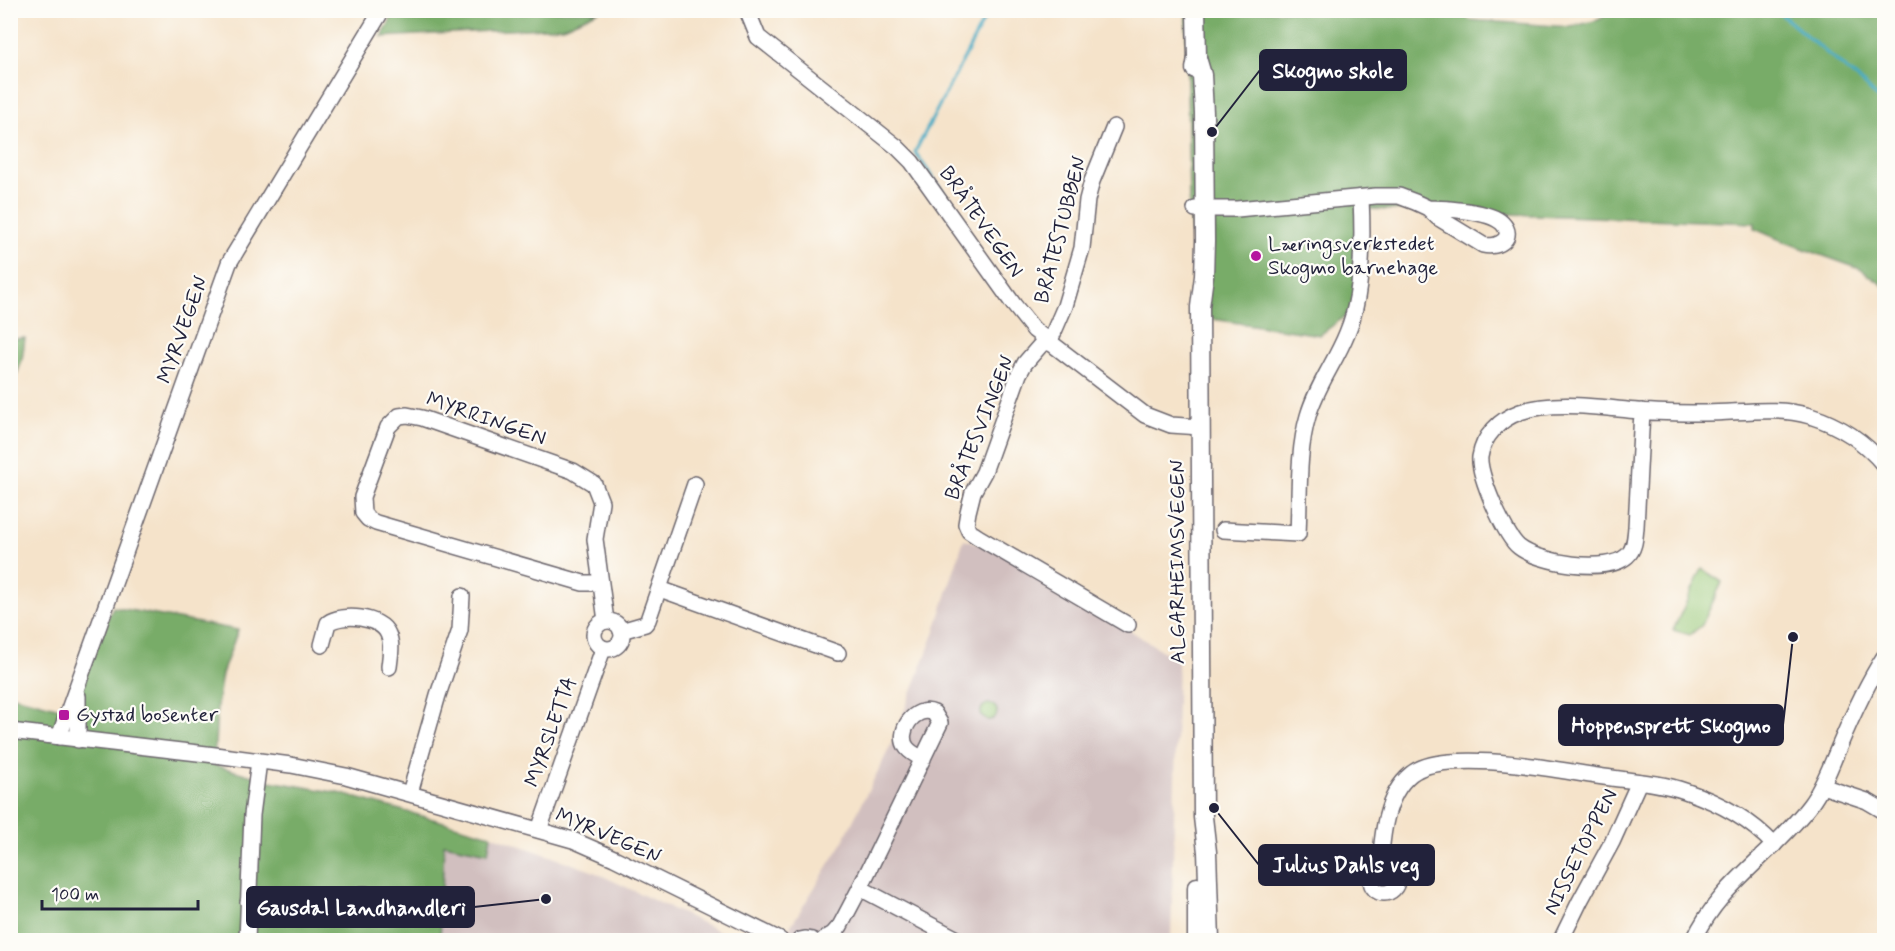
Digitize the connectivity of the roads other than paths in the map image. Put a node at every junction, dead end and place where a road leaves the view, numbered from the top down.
1 (382, 10) edge
2 (747, 10) edge
3 (1196, 10) edge
4 (1114, 127) dead end
5 (1361, 198) junction
6 (1428, 208) dead end
7 (1200, 209) junction
8 (1047, 341) junction
9 (1642, 411) junction
10 (1200, 427) junction
11 (1884, 465) edge
12 (695, 484) dead end
13 (1223, 530) dead end
14 (600, 583) junction
15 (660, 589) junction
16 (462, 596) dead end
17 (606, 621) junction
18 (1128, 625) dead end
19 (621, 631) junction
20 (322, 645) dead end
21 (603, 649) junction
22 (838, 653) dead end
23 (1884, 657) edge
24 (388, 667) dead end
25 (77, 690) junction
26 (10, 731) edge
27 (59, 737) junction
28 (78, 740) junction
29 (923, 759) dead end
30 (260, 761) junction
31 (1639, 782) junction
32 (1822, 786) junction
33 (410, 793) junction
34 (1884, 812) edge
35 (1203, 817) junction
36 (538, 830) junction
37 (1774, 845) junction
38 (1380, 867) dead end
39 (860, 888) junction
40 (248, 902) junction
41 (353, 905) dead end
42 (247, 940) edge
43 (780, 940) edge
44 (800, 940) edge
45 (812, 940) edge
46 (823, 940) edge
47 (959, 940) edge
48 (1197, 940) edge
49 (1210, 940) edge
50 (1561, 940) edge
51 (1694, 940) edge

1 - 25 street, MYRVEGEN
2 - 8 street, BRÅTEVEGEN
3 - 7 main road, ALGARHEIMSVEGEN
4 - 8 street, BRÅTESTUBBEN
5 - 6 street
5 - 7 street
5 - 13 street
7 - 10 main road, ALGARHEIMSVEGEN
8 - 10 street, BRÅTEVEGEN
8 - 18 street, BRÅTESVINGEN
9 - 9 street
9 - 11 street
10 - 35 main road, ALGARHEIMSVEGEN
12 - 15 street
14 - 14 street, MYRRINGEN
14 - 17 street, MYRRINGEN
15 - 19 street
15 - 22 street
16 - 33 street
17 - 19 street
17 - 21 street
19 - 21 street
20 - 24 street
21 - 36 street, MYRSLETTA
23 - 32 street
25 - 27 street, MYRVEGEN
25 - 28 street, MYRVEGEN
26 - 27 street, MYRVEGEN
27 - 28 street, MYRVEGEN
28 - 30 street, MYRVEGEN
29 - 39 street
30 - 33 street, MYRVEGEN
30 - 40 street
31 - 37 street
31 - 38 street
31 - 50 street, NISSETOPPEN
32 - 34 street
32 - 37 street
33 - 36 street, MYRVEGEN
35 - 48 main road, ALGARHEIMSVEGEN
35 - 49 main road, ALGARHEIMSVEGEN
36 - 43 street, MYRVEGEN
37 - 51 street
39 - 46 street
39 - 47 street
40 - 41 street
40 - 42 street
44 - 45 street

